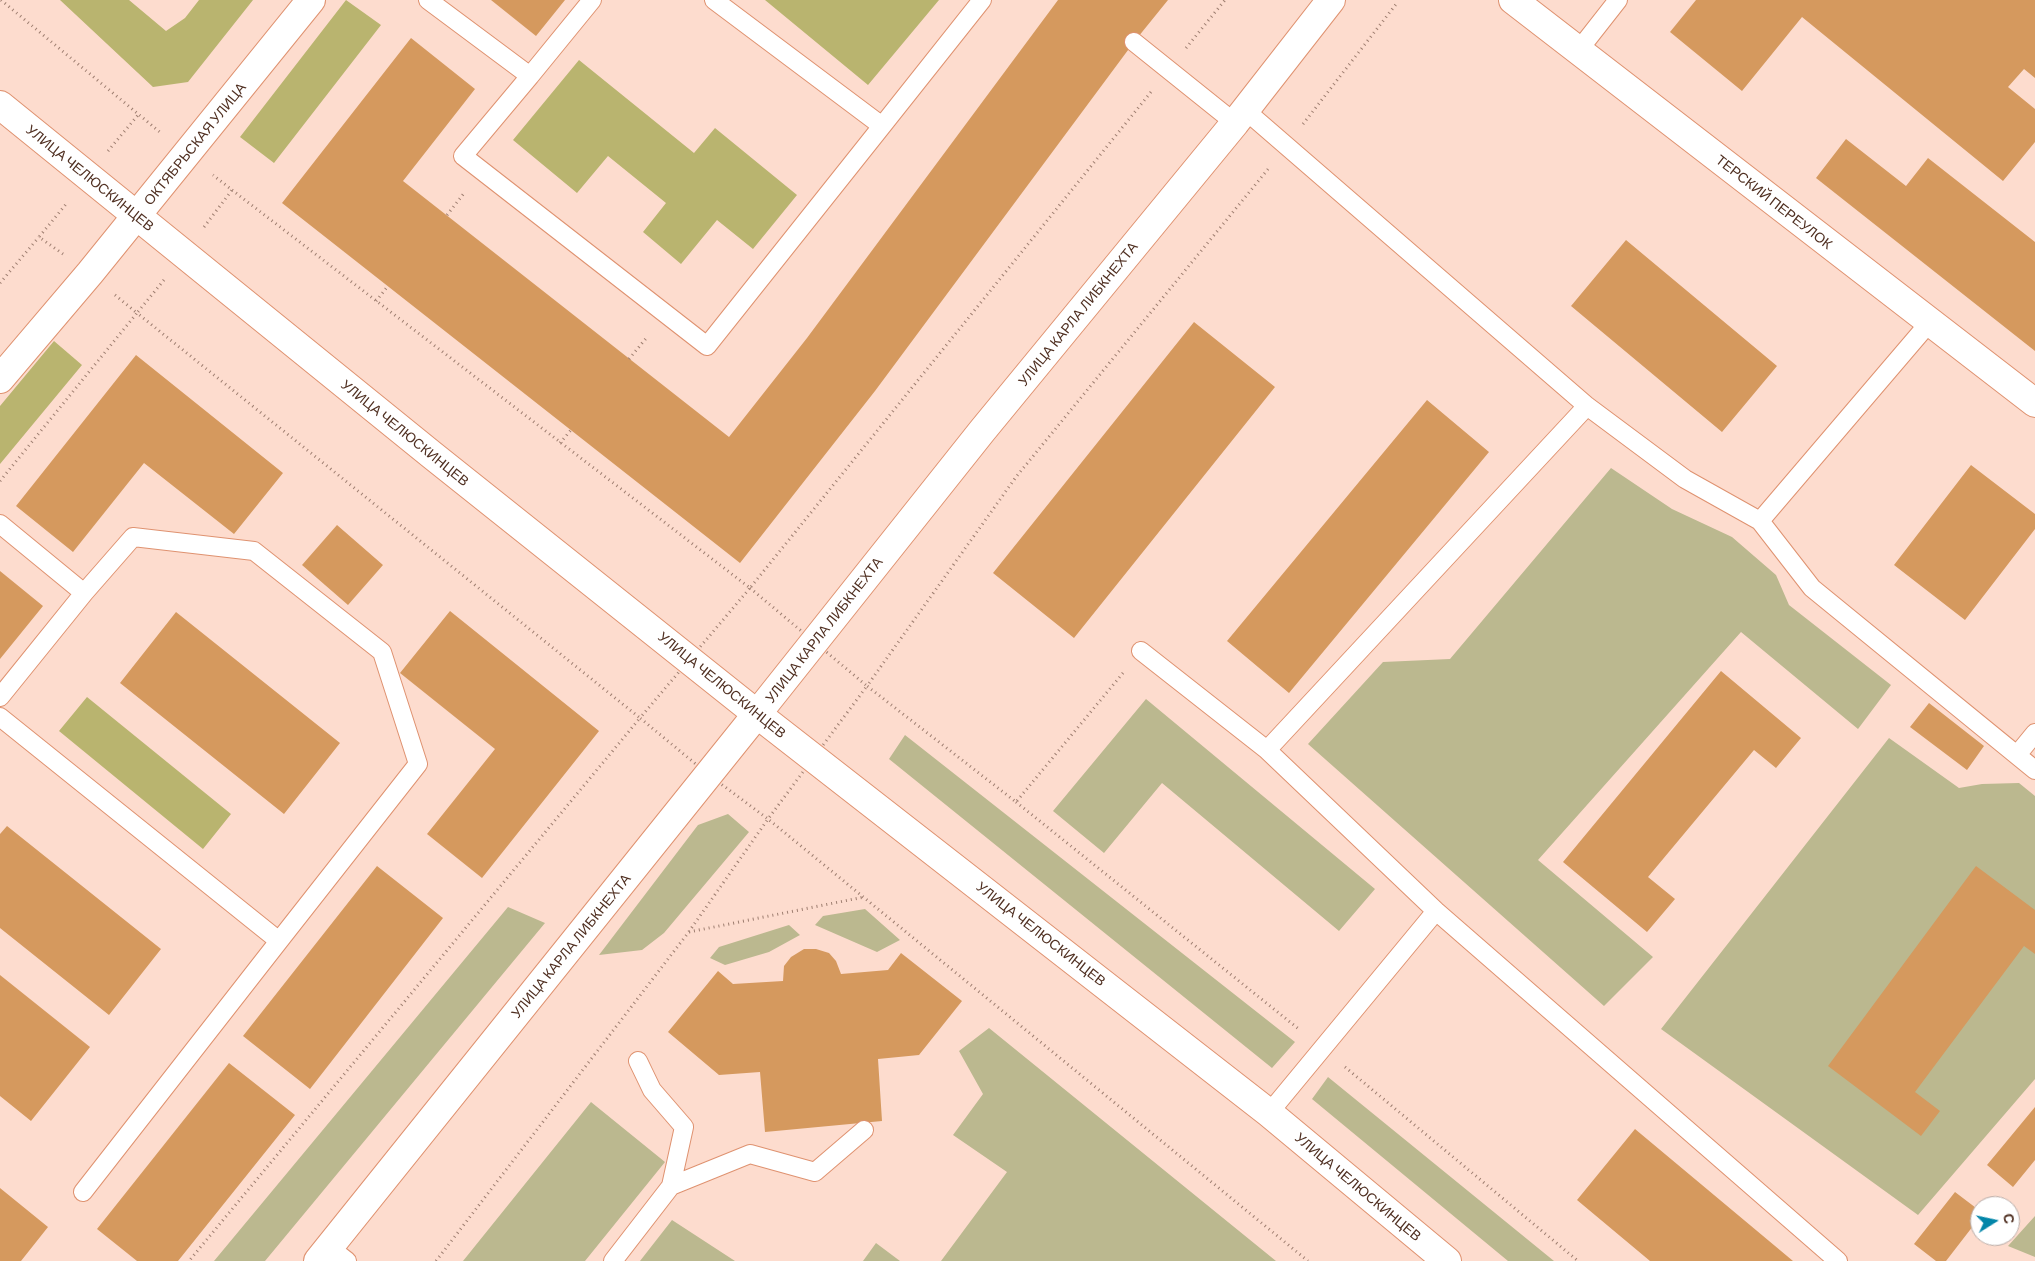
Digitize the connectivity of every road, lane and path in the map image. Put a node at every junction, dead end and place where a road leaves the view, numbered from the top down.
1 (1, 0) edge
2 (312, 0) edge
3 (428, 0) edge
4 (592, 0) edge
5 (714, 0) edge
6 (982, 0) edge
7 (1225, 0) edge
8 (1331, 0) edge
9 (1514, 0) edge
10 (1618, 0) edge
11 (1396, 2) dead end
12 (1134, 42) dead end
13 (1578, 50) junction
14 (1168, 71) junction
15 (530, 76) junction
16 (0, 105) edge
17 (138, 115) dead end
18 (1240, 117) junction
19 (882, 126) junction
20 (1286, 146) junction
21 (232, 190) dead end
22 (136, 216) junction
23 (39, 237) dead end
24 (0, 283) edge
25 (388, 286) dead end
26 (376, 301) junction
27 (1929, 323) junction
28 (0, 379) edge
29 (2035, 403) edge
30 (1587, 406) junction
31 (571, 430) dead end
32 (560, 443) junction
33 (0, 481) edge
34 (1760, 521) junction
35 (0, 524) edge
36 (84, 593) junction
37 (1141, 651) joint
38 (0, 697) edge
39 (757, 714) junction
40 (0, 718) edge
41 (2035, 733) edge
42 (1267, 750) junction
43 (2017, 755) junction
44 (2035, 770) edge
45 (865, 897) junction
46 (1436, 911) junction
47 (688, 932) junction
48 (279, 940) junction
49 (638, 1061) dead end
50 (1269, 1113) junction
51 (864, 1130) dead end
52 (672, 1186) junction
53 (83, 1192) dead end
54 (331, 1256) edge
55 (189, 1261) edge
56 (436, 1261) edge
57 (612, 1261) edge
58 (1308, 1261) edge
59 (1447, 1261) edge
60 (1838, 1261) edge

1 - 17 path
2 - 22 main road, ОКТЯБРЬСКАЯ УЛИЦА
3 - 15 lane
4 - 15 lane
5 - 19 lane
6 - 19 lane
7 - 14 path
8 - 18 main road, УЛИЦА КАРЛА ЛИБКНЕХТА
9 - 13 main road, ТЕРСКИЙ ПЕРЕУЛОК
10 - 13 lane
11 - 20 path
12 - 14 lane
13 - 27 main road, ТЕРСКИЙ ПЕРЕУЛОК
14 - 18 lane
14 - 32 path
15 - 19 lane
16 - 22 main road, УЛИЦА ЧЕЛЮСКИНЦЕВ
18 - 20 lane
18 - 39 main road, УЛИЦА КАРЛА ЛИБКНЕХТА
20 - 30 lane
20 - 37 path
21 - 26 path
22 - 28 main road, ОКТЯБРЬСКАЯ УЛИЦА
22 - 39 main road, УЛИЦА ЧЕЛЮСКИНЦЕВ
23 - 24 path
25 - 26 path
26 - 32 path
27 - 29 main road, ТЕРСКИЙ ПЕРЕУЛОК
27 - 34 lane
30 - 34 lane
30 - 42 lane
31 - 32 path
33 - 55 path
34 - 43 lane
35 - 36 lane
36 - 38 lane
36 - 48 lane
37 - 42 lane
39 - 50 main road, УЛИЦА ЧЕЛЮСКИНЦЕВ
39 - 54 main road, УЛИЦА КАРЛА ЛИБКНЕХТА
40 - 48 lane
41 - 43 lane
42 - 46 lane
43 - 44 lane
45 - 47 path
45 - 47 path
45 - 58 path
46 - 50 lane
46 - 60 lane
47 - 56 path
48 - 53 lane
49 - 52 lane
50 - 59 main road, УЛИЦА ЧЕЛЮСКИНЦЕВ
51 - 52 lane
52 - 57 lane

